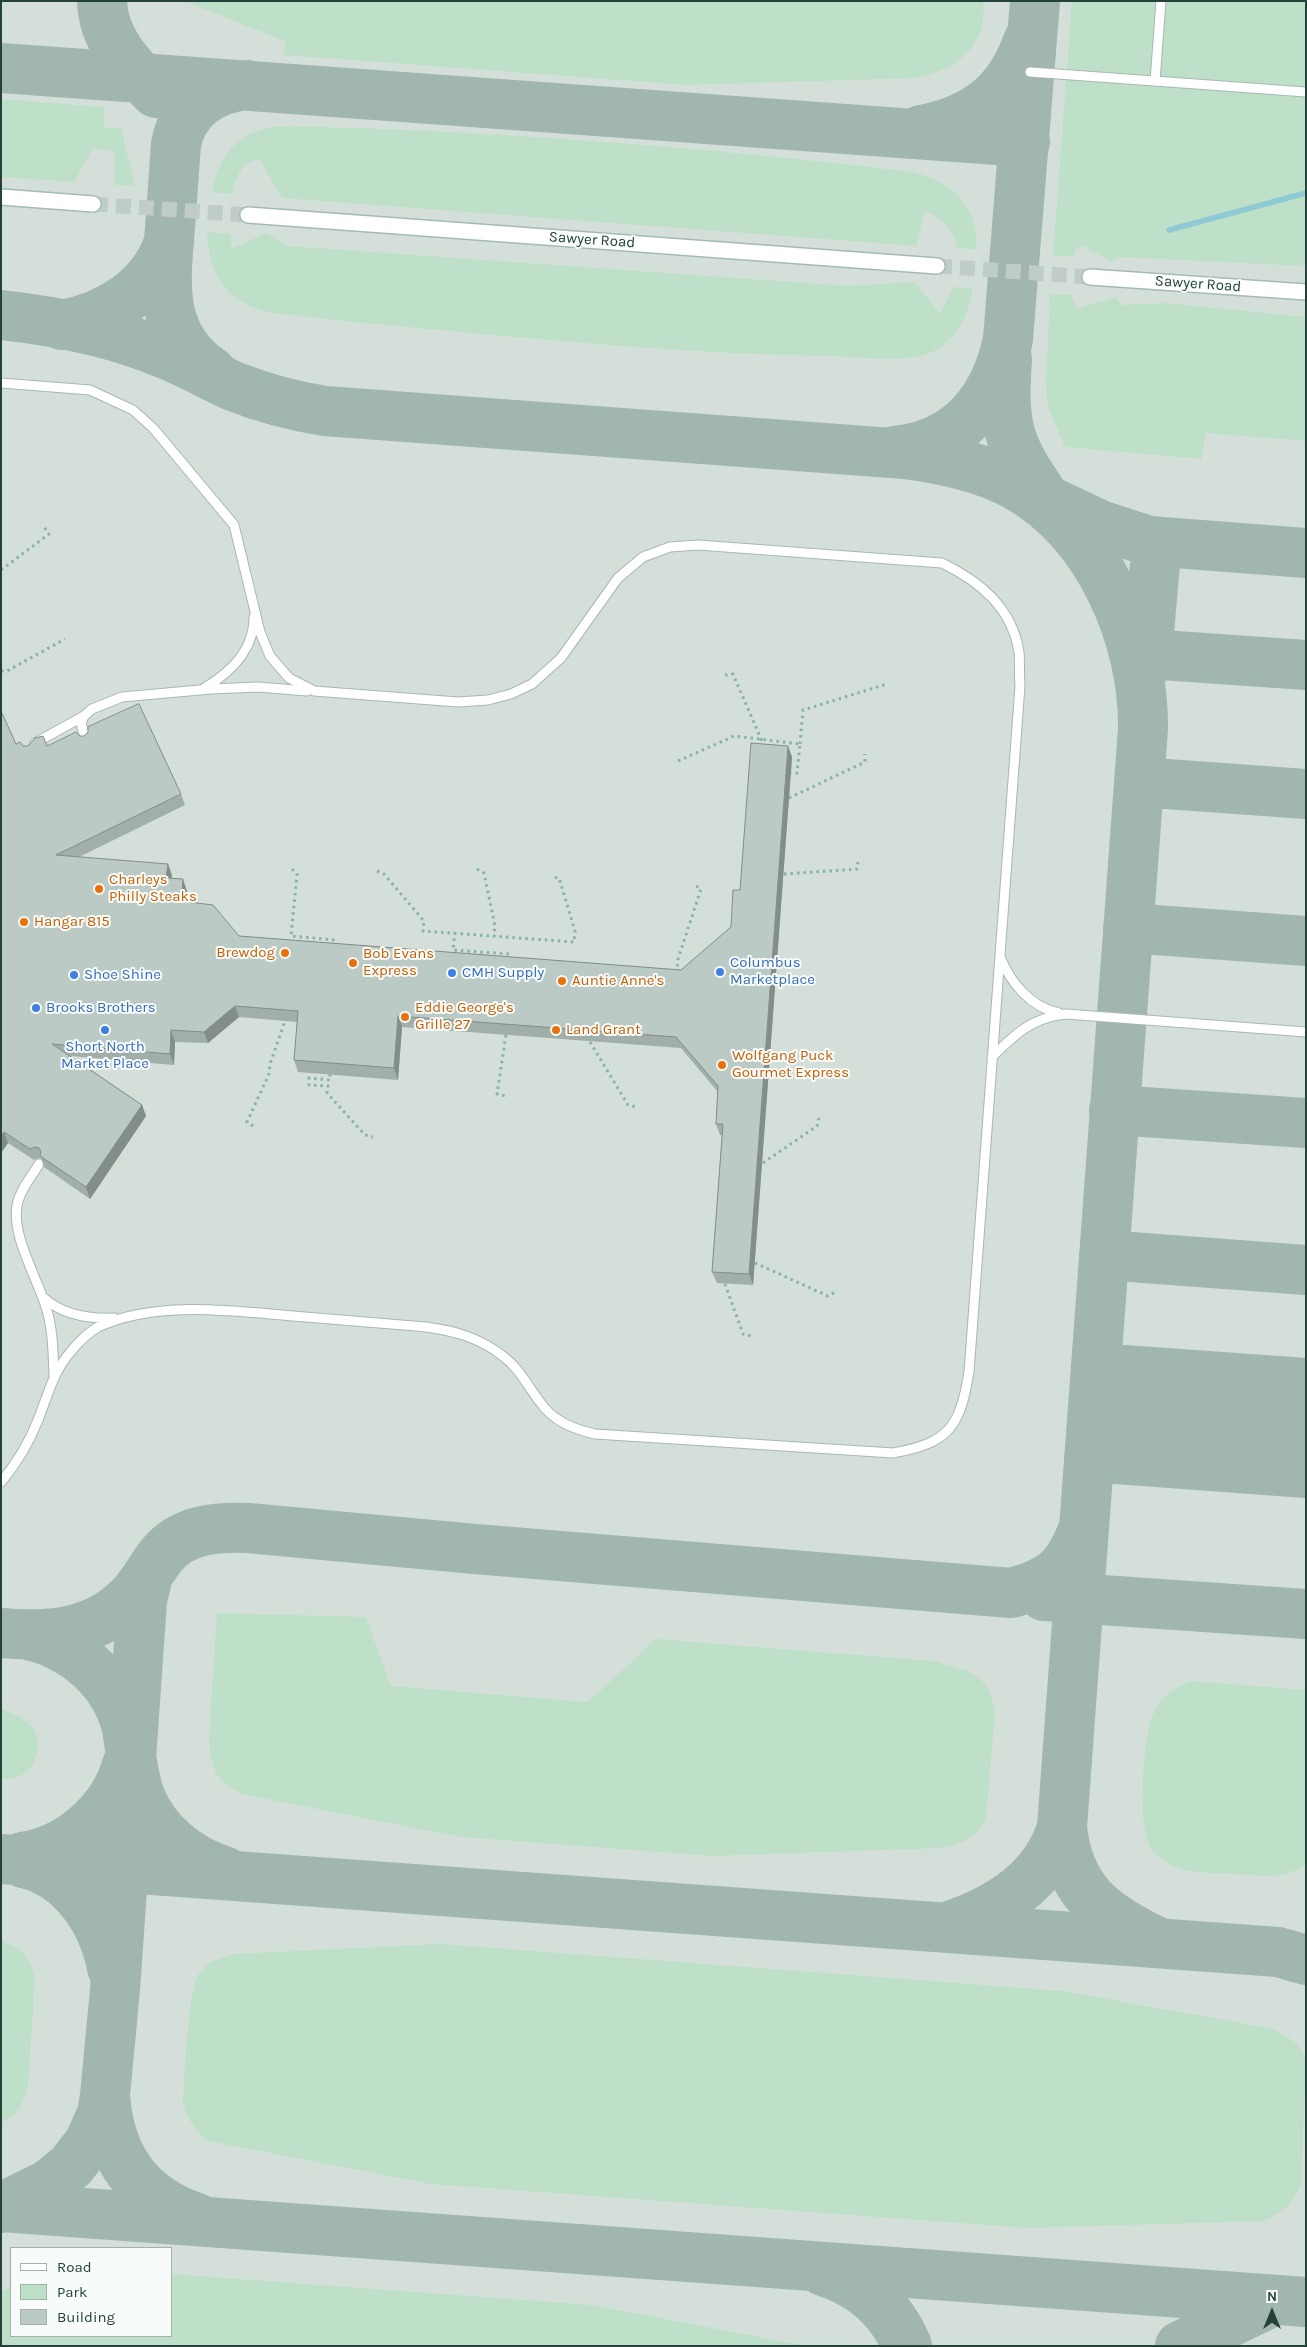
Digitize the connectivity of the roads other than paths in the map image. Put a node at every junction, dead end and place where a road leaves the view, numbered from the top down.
1 (1161, 1) edge
2 (1030, 72) dead end
3 (1155, 81) junction
4 (1306, 92) edge
5 (1, 197) edge
6 (93, 204) tunnel mouth
7 (248, 215) tunnel mouth
8 (937, 266) tunnel mouth
9 (1090, 277) tunnel mouth
10 (1306, 292) edge
11 (1, 383) edge
12 (254, 607) junction
13 (200, 690) junction
14 (314, 691) junction
15 (84, 716) junction
16 (86, 741) edge
17 (30, 752) edge
18 (999, 955) junction
19 (1066, 1014) junction
20 (1306, 1032) edge
21 (992, 1057) junction
22 (40, 1164) edge
23 (43, 1296) junction
24 (129, 1317) junction
25 (54, 1376) junction
26 (1, 1482) edge

1 - 3 lane
2 - 3 lane
3 - 4 lane
5 - 6 street
7 - 8 street, Sawyer Road
9 - 10 street, Sawyer Road
11 - 12 lane
12 - 13 lane
12 - 14 lane
13 - 14 lane
13 - 15 lane
14 - 18 lane
15 - 16 lane
15 - 17 lane
18 - 19 lane
18 - 21 lane
19 - 20 lane
19 - 21 lane
21 - 24 lane
22 - 23 lane
23 - 24 lane
23 - 25 lane
24 - 25 lane
25 - 26 lane

